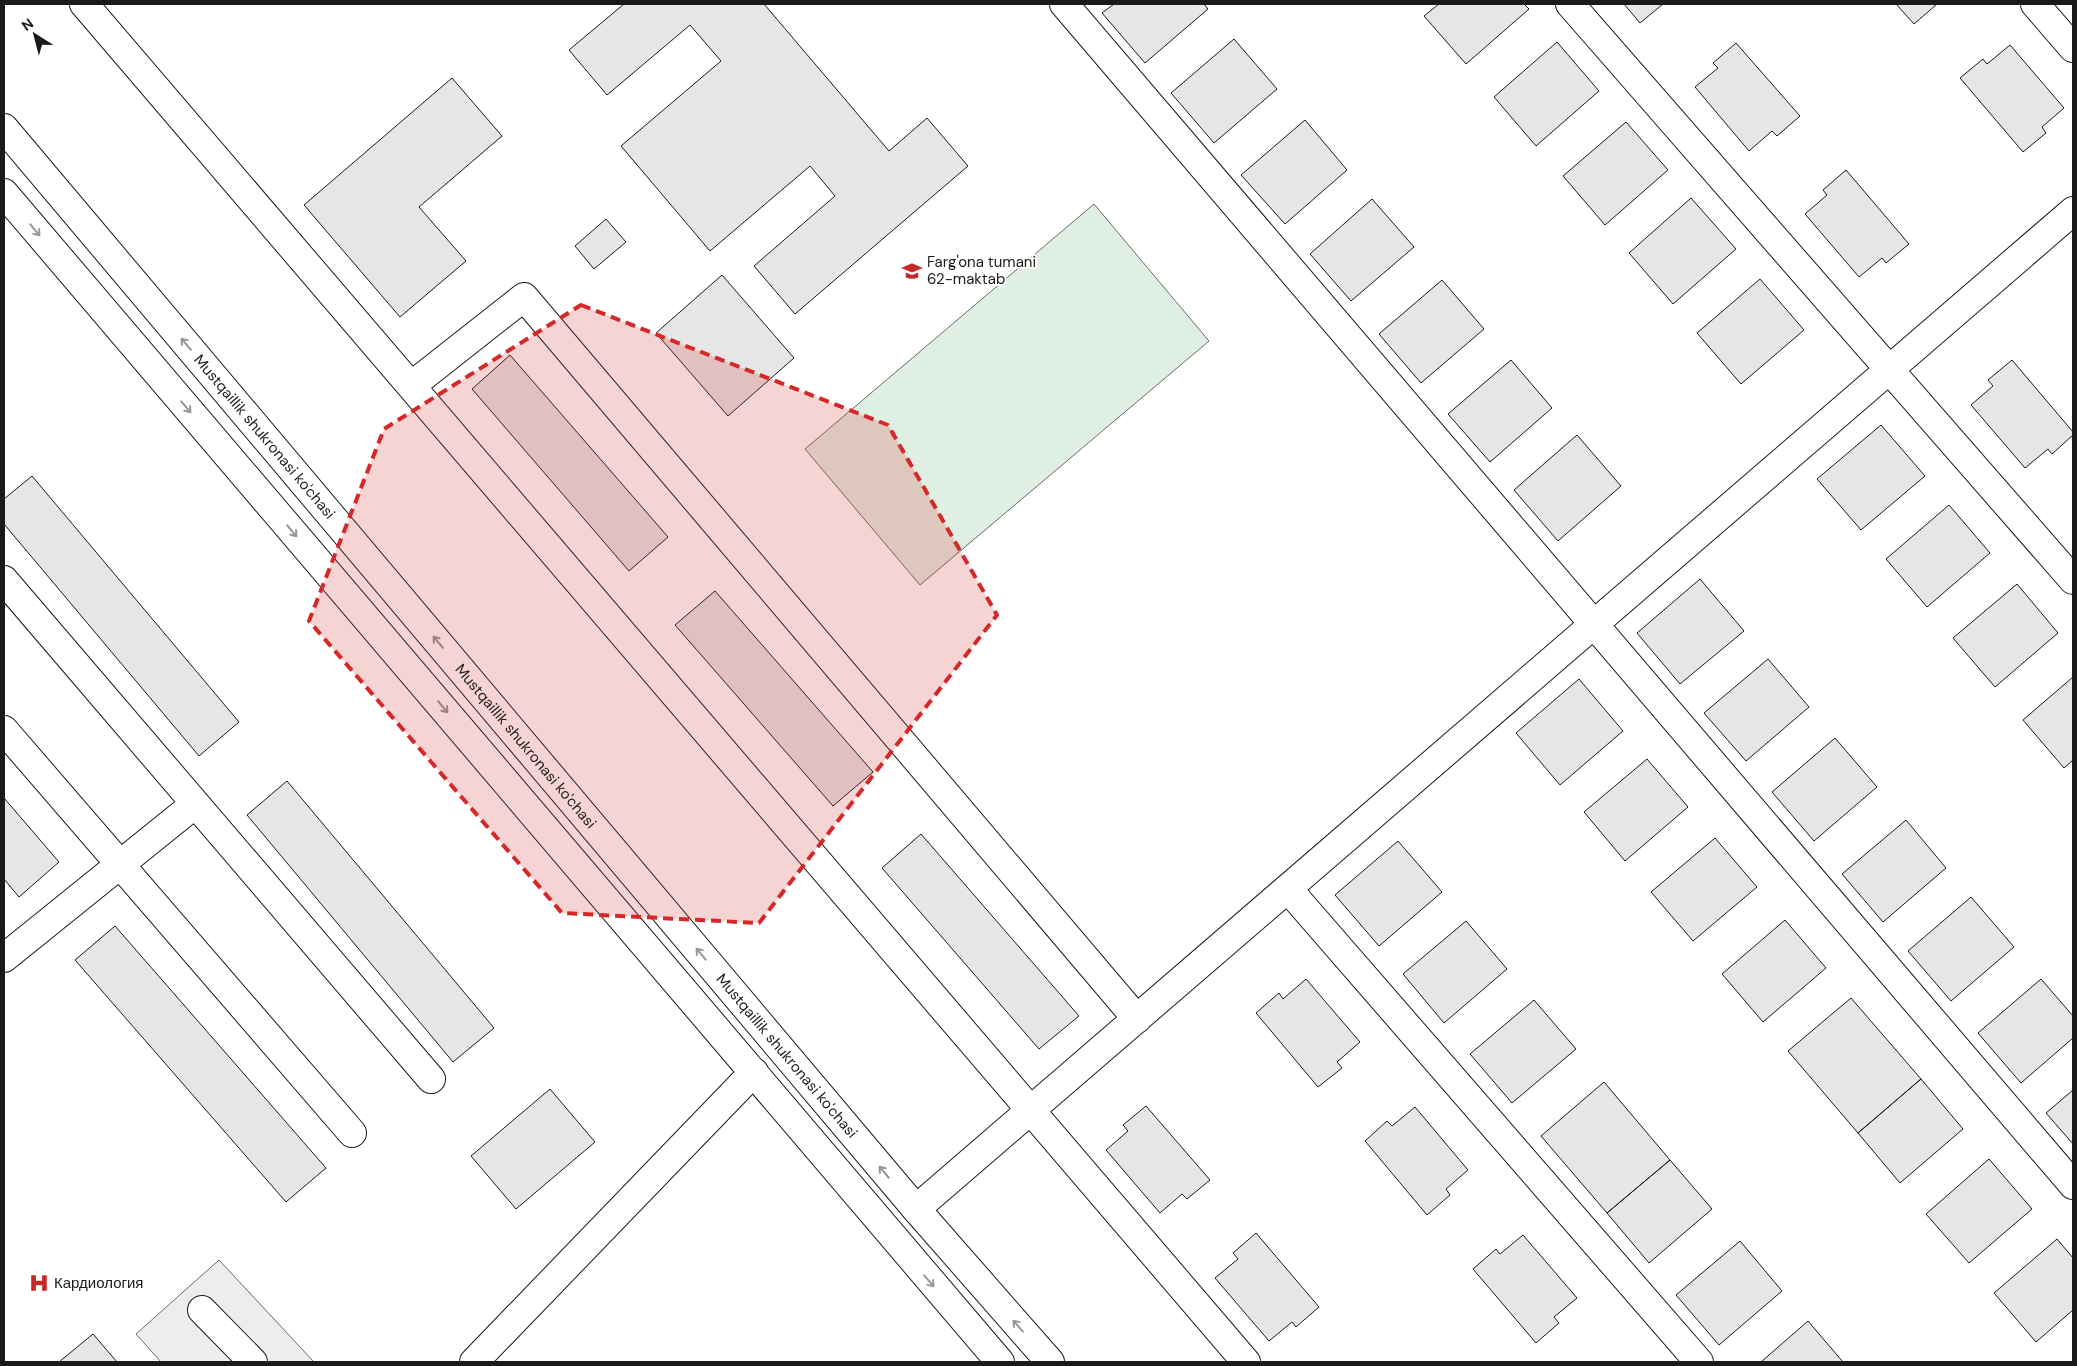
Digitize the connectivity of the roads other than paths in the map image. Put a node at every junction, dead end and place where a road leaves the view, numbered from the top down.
1 (84, 4) edge
2 (1064, 4) edge
3 (1570, 4) edge
4 (2036, 4) edge
5 (2073, 48) edge
6 (4, 128) edge
7 (4, 193) edge
8 (2073, 212) edge
9 (1890, 371) junction
10 (411, 386) junction
11 (4, 580) edge
12 (2073, 580) edge
13 (1592, 624) junction
14 (4, 730) edge
15 (195, 804) junction
16 (120, 865) junction
17 (1288, 889) junction
18 (4, 958) edge
19 (1137, 1019) junction
20 (754, 1072) junction
21 (431, 1079) dead end
22 (1030, 1110) junction
23 (352, 1133) dead end
24 (2073, 1185) edge
25 (916, 1209) junction
26 (202, 1310) dead end
27 (253, 1362) edge
28 (474, 1362) edge
29 (1000, 1362) edge
30 (1050, 1362) edge
31 (1246, 1362) edge
32 (1699, 1362) edge

1 - 10 street
2 - 13 street
3 - 9 street
4 - 5 street
25 -> 6 street, Mustqaillik shukronasi ko'chasi
7 -> 20 street
8 - 9 street
9 - 12 street
9 - 13 street
10 - 19 street
10 - 22 street
11 - 15 street
13 - 17 street
13 - 24 street
14 - 16 street
15 - 16 street
15 - 21 street
16 - 18 street
16 - 23 street
17 - 19 street
17 - 32 street
19 - 22 street
20 - 28 street
20 -> 29 street
22 - 25 street
22 - 31 street
30 -> 25 street, Mustqaillik shukronasi ko'chasi
26 - 27 street

